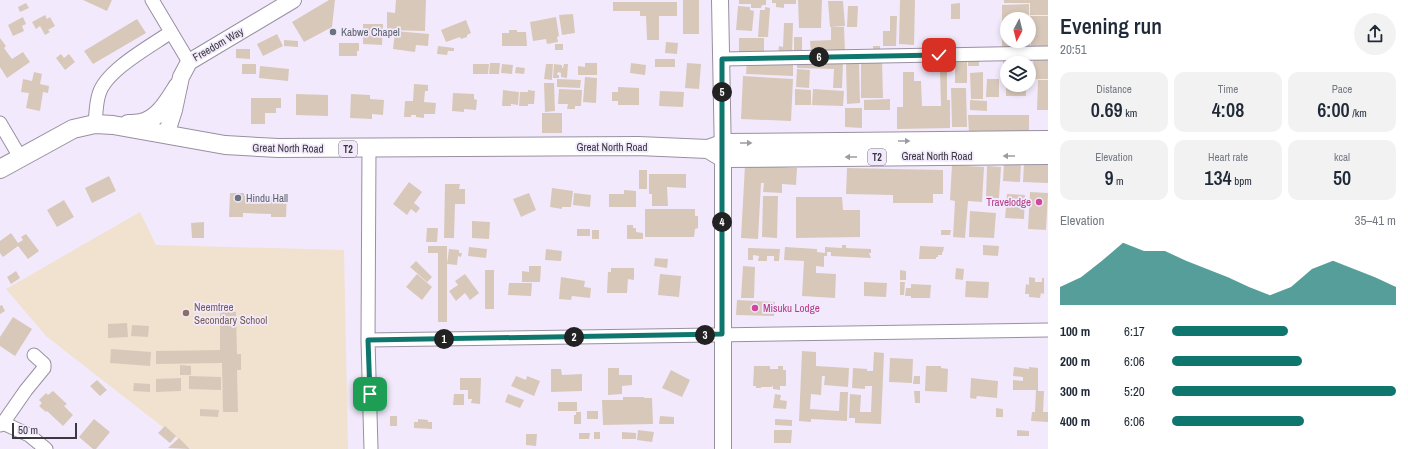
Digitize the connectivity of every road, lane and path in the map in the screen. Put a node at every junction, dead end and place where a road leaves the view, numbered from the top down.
1 (152, 0) edge
2 (293, 0) edge
3 (720, 0) edge
4 (171, 32) junction
5 (1048, 53) edge
6 (722, 59) junction
7 (189, 62) junction
8 (178, 86) junction
9 (0, 123) edge
10 (95, 124) junction
11 (113, 125) junction
12 (166, 135) junction
13 (1048, 140) edge
14 (369, 148) junction
15 (717, 150) junction
16 (1048, 156) edge
17 (20, 157) junction
18 (0, 169) edge
19 (1048, 330) edge
20 (722, 334) junction
21 (368, 340) junction
22 (34, 355) dead end
23 (1, 424) edge
24 (46, 449) edge
25 (371, 449) edge
26 (723, 449) edge

1 - 4 street
2 - 7 main road, Freedom Way
3 - 6 main road
4 - 7 street
4 - 10 street
5 - 6 street
6 - 15 main road
7 - 8 main road, Freedom Way
8 - 11 highway
8 - 12 main road, Freedom Way
9 - 17 street
10 - 11 highway, Great North Road / T2
10 - 17 highway, Great North Road / T2
11 - 12 highway, Great North Road / T2
12 - 14 highway, Great North Road / T2
15 -> 13 highway, Great North Road / T2
14 - 15 highway, Great North Road / T2
14 - 21 street
16 -> 15 highway, Great North Road / T2
15 - 20 main road
17 - 18 highway, Great North Road / T2
19 - 20 street
20 - 21 street
20 - 26 main road
21 - 25 street
22 - 23 street
23 - 24 street

